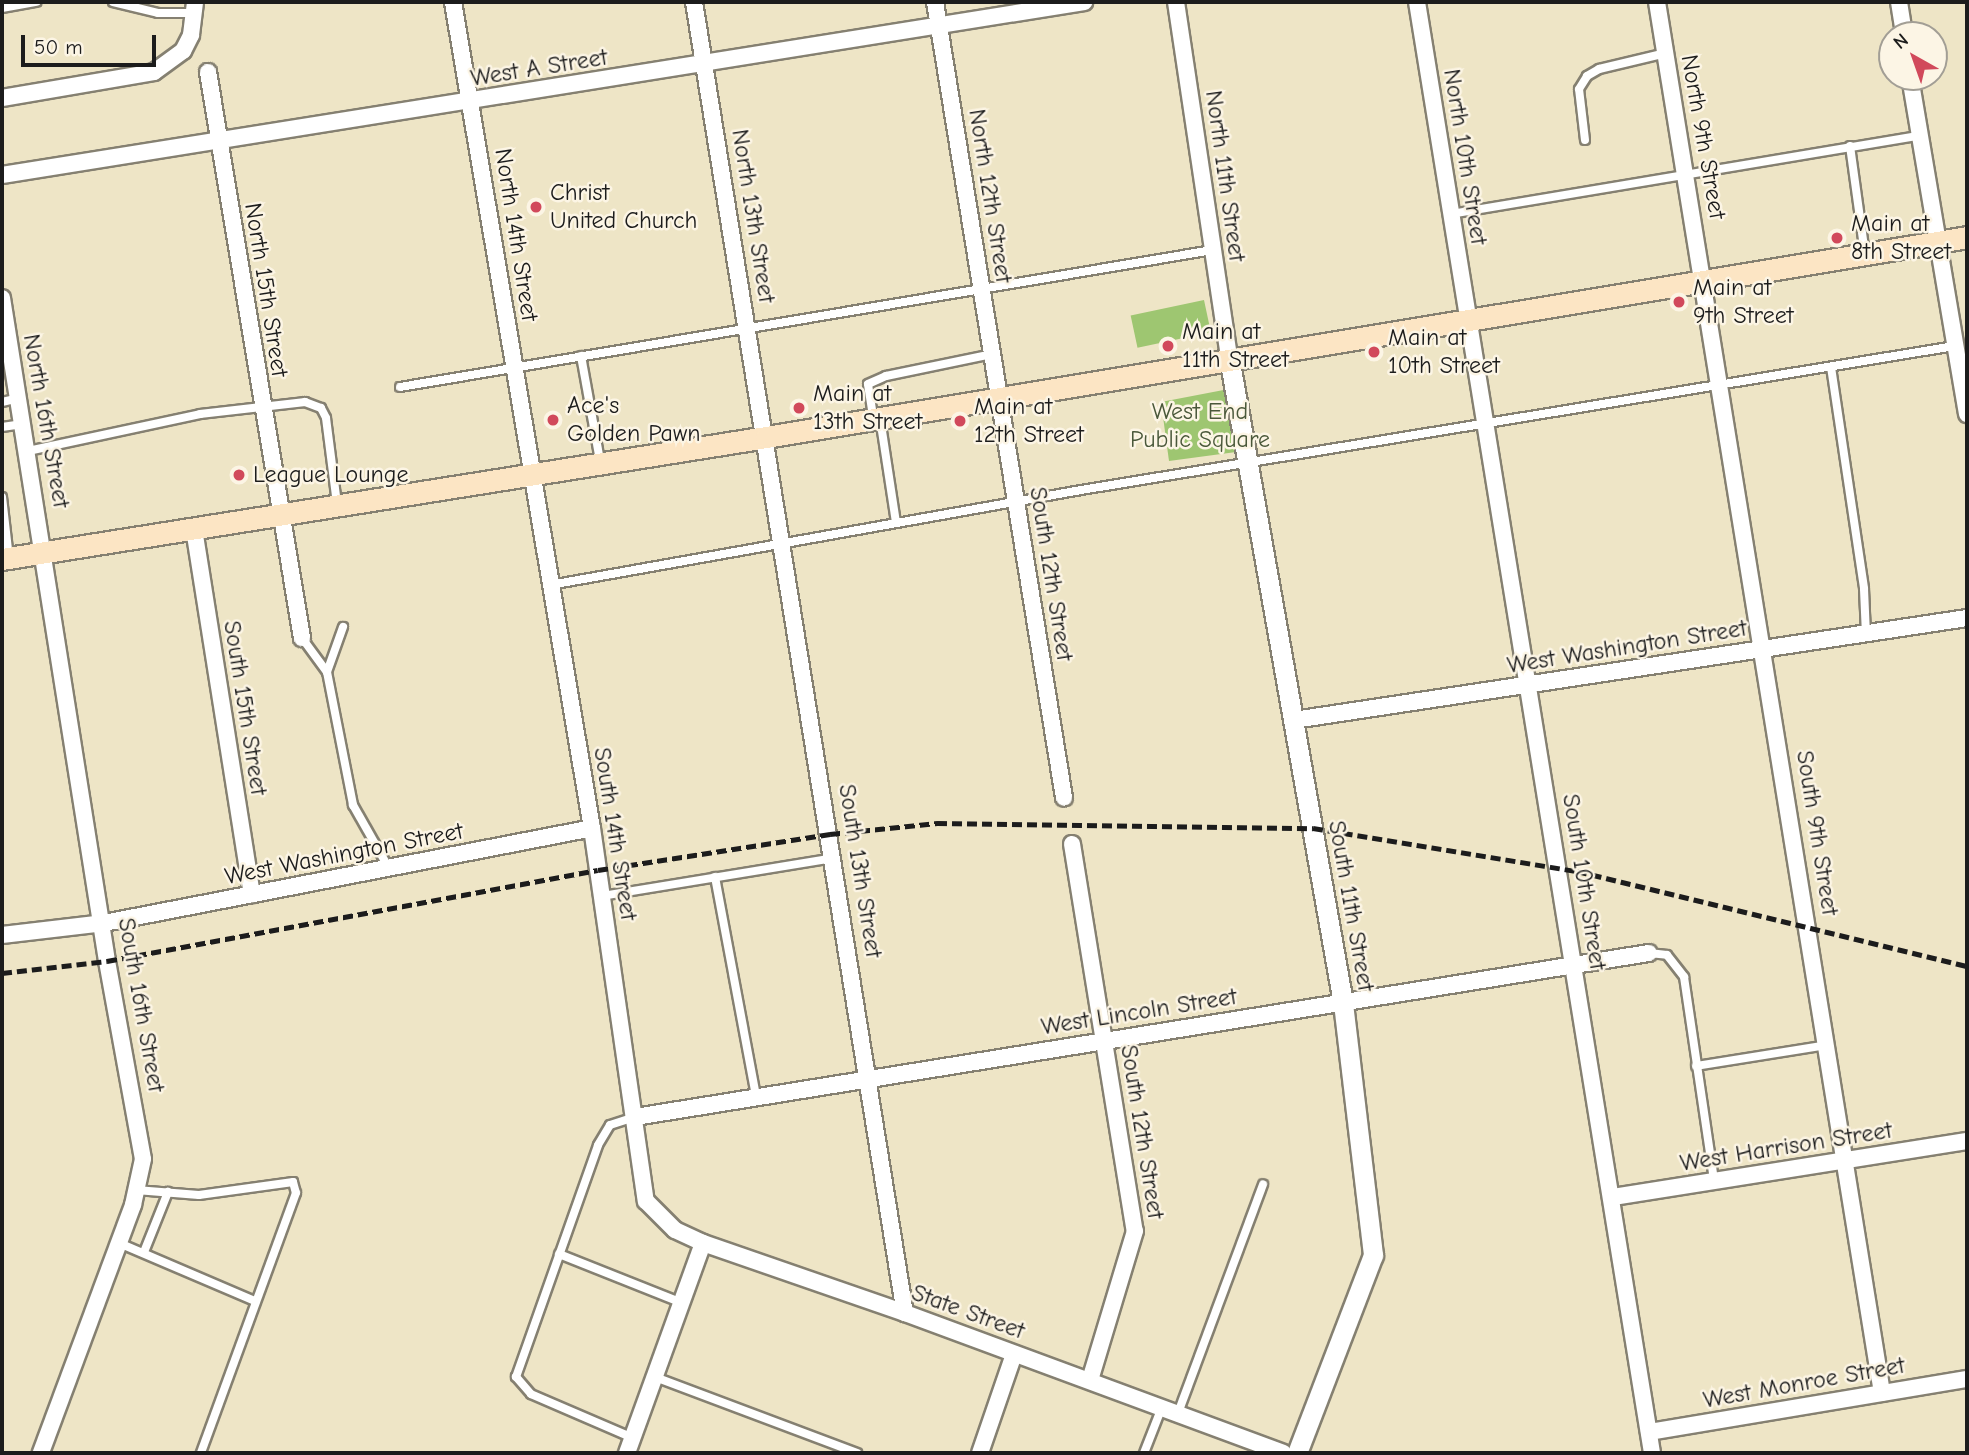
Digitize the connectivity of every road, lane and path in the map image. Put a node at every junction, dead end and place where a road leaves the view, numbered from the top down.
1 (36, 2) edge
2 (113, 2) edge
3 (453, 2) edge
4 (694, 2) edge
5 (936, 2) edge
6 (1084, 2) edge
7 (1176, 2) edge
8 (1417, 2) edge
9 (1657, 2) edge
10 (1899, 2) edge
11 (195, 7) edge
12 (2, 8) edge
13 (1902, 21) edge
14 (940, 26) junction
15 (1666, 53) junction
16 (706, 64) junction
17 (208, 72) dead end
18 (1912, 91) edge
19 (2, 98) edge
20 (471, 102) junction
21 (1919, 136) junction
22 (1585, 140) dead end
23 (219, 142) junction
24 (1850, 146) junction
25 (1686, 174) junction
26 (2, 175) edge
27 (1451, 214) junction
28 (1967, 237) edge
29 (1935, 242) junction
30 (1213, 250) junction
31 (1865, 254) junction
32 (1704, 281) junction
33 (982, 290) junction
34 (2, 299) edge
35 (1468, 318) junction
36 (749, 327) junction
37 (1955, 346) junction
38 (992, 354) junction
39 (581, 356) junction
40 (1229, 357) junction
41 (7, 364) edge
42 (514, 366) junction
43 (1831, 367) junction
44 (1721, 385) junction
45 (400, 387) dead end
46 (19, 398) junction
47 (1000, 398) junction
48 (2, 402) edge
49 (263, 406) junction
50 (1967, 414) edge
51 (877, 419) junction
52 (1485, 423) junction
53 (23, 424) junction
54 (2, 427) edge
55 (766, 438) junction
56 (28, 450) junction
57 (600, 464) junction
58 (1248, 465) junction
59 (532, 475) junction
60 (2, 497) edge
61 (1017, 503) junction
62 (337, 507) junction
63 (3, 509) edge
64 (281, 516) junction
65 (896, 522) junction
66 (194, 529) junction
67 (783, 542) junction
68 (45, 552) junction
69 (5, 558) edge
70 (550, 585) junction
71 (1967, 618) edge
72 (343, 627) dead end
73 (1866, 634) junction
74 (302, 638) joint
75 (1764, 649) junction
76 (327, 672) junction
77 (1529, 685) junction
78 (1294, 720) junction
79 (1065, 798) dead end
80 (592, 828) junction
81 (1072, 844) dead end
82 (834, 858) junction
83 (390, 870) junction
84 (715, 877) junction
85 (252, 894) junction
86 (602, 896) junction
87 (104, 923) junction
88 (2, 935) edge
89 (1649, 953) joint
90 (1574, 965) junction
91 (1343, 1003) junction
92 (1105, 1039) junction
93 (1828, 1045) junction
94 (1696, 1066) junction
95 (869, 1079) junction
96 (756, 1097) junction
97 (635, 1117) junction
98 (1967, 1141) edge
99 (1846, 1160) junction
100 (1714, 1181) junction
101 (1263, 1184) dead end
102 (136, 1190) junction
103 (169, 1192) junction
104 (1613, 1197) junction
105 (646, 1201) joint
106 (119, 1243) junction
107 (703, 1244) junction
108 (144, 1252) junction
109 (559, 1254) junction
110 (255, 1301) junction
111 (682, 1303) junction
112 (905, 1312) junction
113 (1014, 1354) junction
114 (655, 1377) junction
115 (1967, 1379) edge
116 (1090, 1380) junction
117 (1882, 1393) junction
118 (1170, 1410) junction
119 (1649, 1432) junction
120 (630, 1446) edge
121 (41, 1453) edge
122 (201, 1453) edge
123 (857, 1453) edge
124 (980, 1453) edge
125 (1144, 1453) edge
126 (1283, 1453) edge
127 (1297, 1453) edge
128 (1652, 1453) edge

1 - 12 lane
2 - 11 lane
3 - 20 street, North 14th Street
4 - 16 street, North 13th Street
5 - 14 street, North 12th Street
6 - 14 street, West A Street
7 - 30 street, North 11th Street
8 - 27 street, North 10th Street
9 - 15 street, North 9th Street
10 - 13 street
11 - 19 street
14 - 16 street, West A Street
14 - 33 street, North 12th Street
15 - 22 lane
15 - 25 street, North 9th Street
16 - 20 street, West A Street
16 - 36 street, North 13th Street
17 - 23 street, North 15th Street
18 - 21 street
20 - 23 street, West A Street
20 - 42 street, North 14th Street
21 - 24 lane
21 - 29 street
23 - 26 street, West A Street
23 - 49 street, North 15th Street
24 - 25 lane
24 - 31 lane
25 - 27 lane
25 - 32 street, North 9th Street
27 - 35 street, North 10th Street
28 - 29 main road
29 - 31 main road
29 - 37 street
30 - 33 lane
30 - 40 street, North 11th Street
31 - 32 main road
32 - 35 main road
32 - 44 street, South 9th Street
33 - 36 lane
33 - 38 street, North 12th Street
34 - 41 street, North 16th Street
35 - 40 main road
35 - 52 street, South 10th Street
36 - 39 lane
36 - 55 street, North 13th Street
37 - 43 lane
37 - 50 street
38 - 47 street, North 12th Street
38 - 51 lane
39 - 42 lane
39 - 57 lane
40 - 47 main road
40 - 58 street, South 11th Street
41 - 46 street, North 16th Street
42 - 45 lane
42 - 59 street, North 14th Street
43 - 44 lane
43 - 73 lane
44 - 52 lane
44 - 75 street, South 9th Street
46 - 48 lane
46 - 53 street, North 16th Street
47 - 51 main road
47 - 61 street, South 12th Street
49 - 56 lane
49 - 62 lane
49 - 64 street, North 15th Street
51 - 55 main road
51 - 65 lane
52 - 58 lane
52 - 77 street, South 10th Street
53 - 54 lane
53 - 56 street, North 16th Street
55 - 57 main road
55 - 67 street, South 13th Street
56 - 68 street, North 16th Street
57 - 59 main road
58 - 61 lane
58 - 78 street, South 11th Street
59 - 62 main road
59 - 70 street, South 14th Street
60 - 63 lane
61 - 65 lane
61 - 79 street, South 12th Street
62 - 64 main road
63 - 69 lane
64 - 66 main road
64 - 74 street, North 15th Street
65 - 67 lane
66 - 68 main road
66 - 85 street, South 15th Street
67 - 70 lane
67 - 82 street, South 13th Street
68 - 69 main road
68 - 87 street, South 16th Street
70 - 80 street, South 14th Street
71 - 73 street, West Washington Street
72 - 76 lane
73 - 75 street, West Washington Street
74 - 76 lane
75 - 77 street, West Washington Street
75 - 93 street, South 9th Street
76 - 83 lane
77 - 78 street, West Washington Street
77 - 90 street, South 10th Street
78 - 91 street, South 11th Street
80 - 83 street, West Washington Street
80 - 86 street, South 14th Street
81 - 92 street, South 12th Street
82 - 84 lane
82 - 95 street, South 13th Street
83 - 85 street, West Washington Street
84 - 86 lane
84 - 96 lane
85 - 87 street, West Washington Street
86 - 97 street, South 14th Street
87 - 88 street, West Washington Street
87 - 102 street, South 16th Street
89 - 90 street, West Lincoln Street
89 - 94 lane
90 - 91 street, West Lincoln Street
90 - 104 street, South 10th Street
91 - 92 street, West Lincoln Street
91 - 127 street, South 11th Street
92 - 95 street, West Lincoln Street
92 - 116 street, South 12th Street
93 - 94 lane
93 - 99 street, South 9th Street
94 - 100 lane
95 - 96 street, West Lincoln Street
95 - 112 street, South 13th Street
96 - 97 street, West Lincoln Street
97 - 105 street, South 14th Street
97 - 109 lane
98 - 99 street, West Harrison Street
99 - 100 street, West Harrison Street
99 - 117 street, South 9th Street
100 - 104 street, West Harrison Street
101 - 118 lane
102 - 103 lane
102 - 106 street, South 16th Street
103 - 108 lane
103 - 110 lane
104 - 119 street, South 10th Street
105 - 107 street, State Street
106 - 108 lane
106 - 121 street, South 16th Street
107 - 111 street
107 - 112 street, State Street
108 - 110 lane
109 - 111 lane
109 - 120 lane
110 - 122 lane
111 - 114 street
112 - 113 street, State Street
113 - 116 street, State Street
113 - 124 street
114 - 120 street
114 - 123 lane
115 - 117 street, West Monroe Street
116 - 118 street, State Street
117 - 119 street, West Monroe Street
118 - 125 lane
118 - 126 street, State Street
119 - 128 street, South 10th Street

